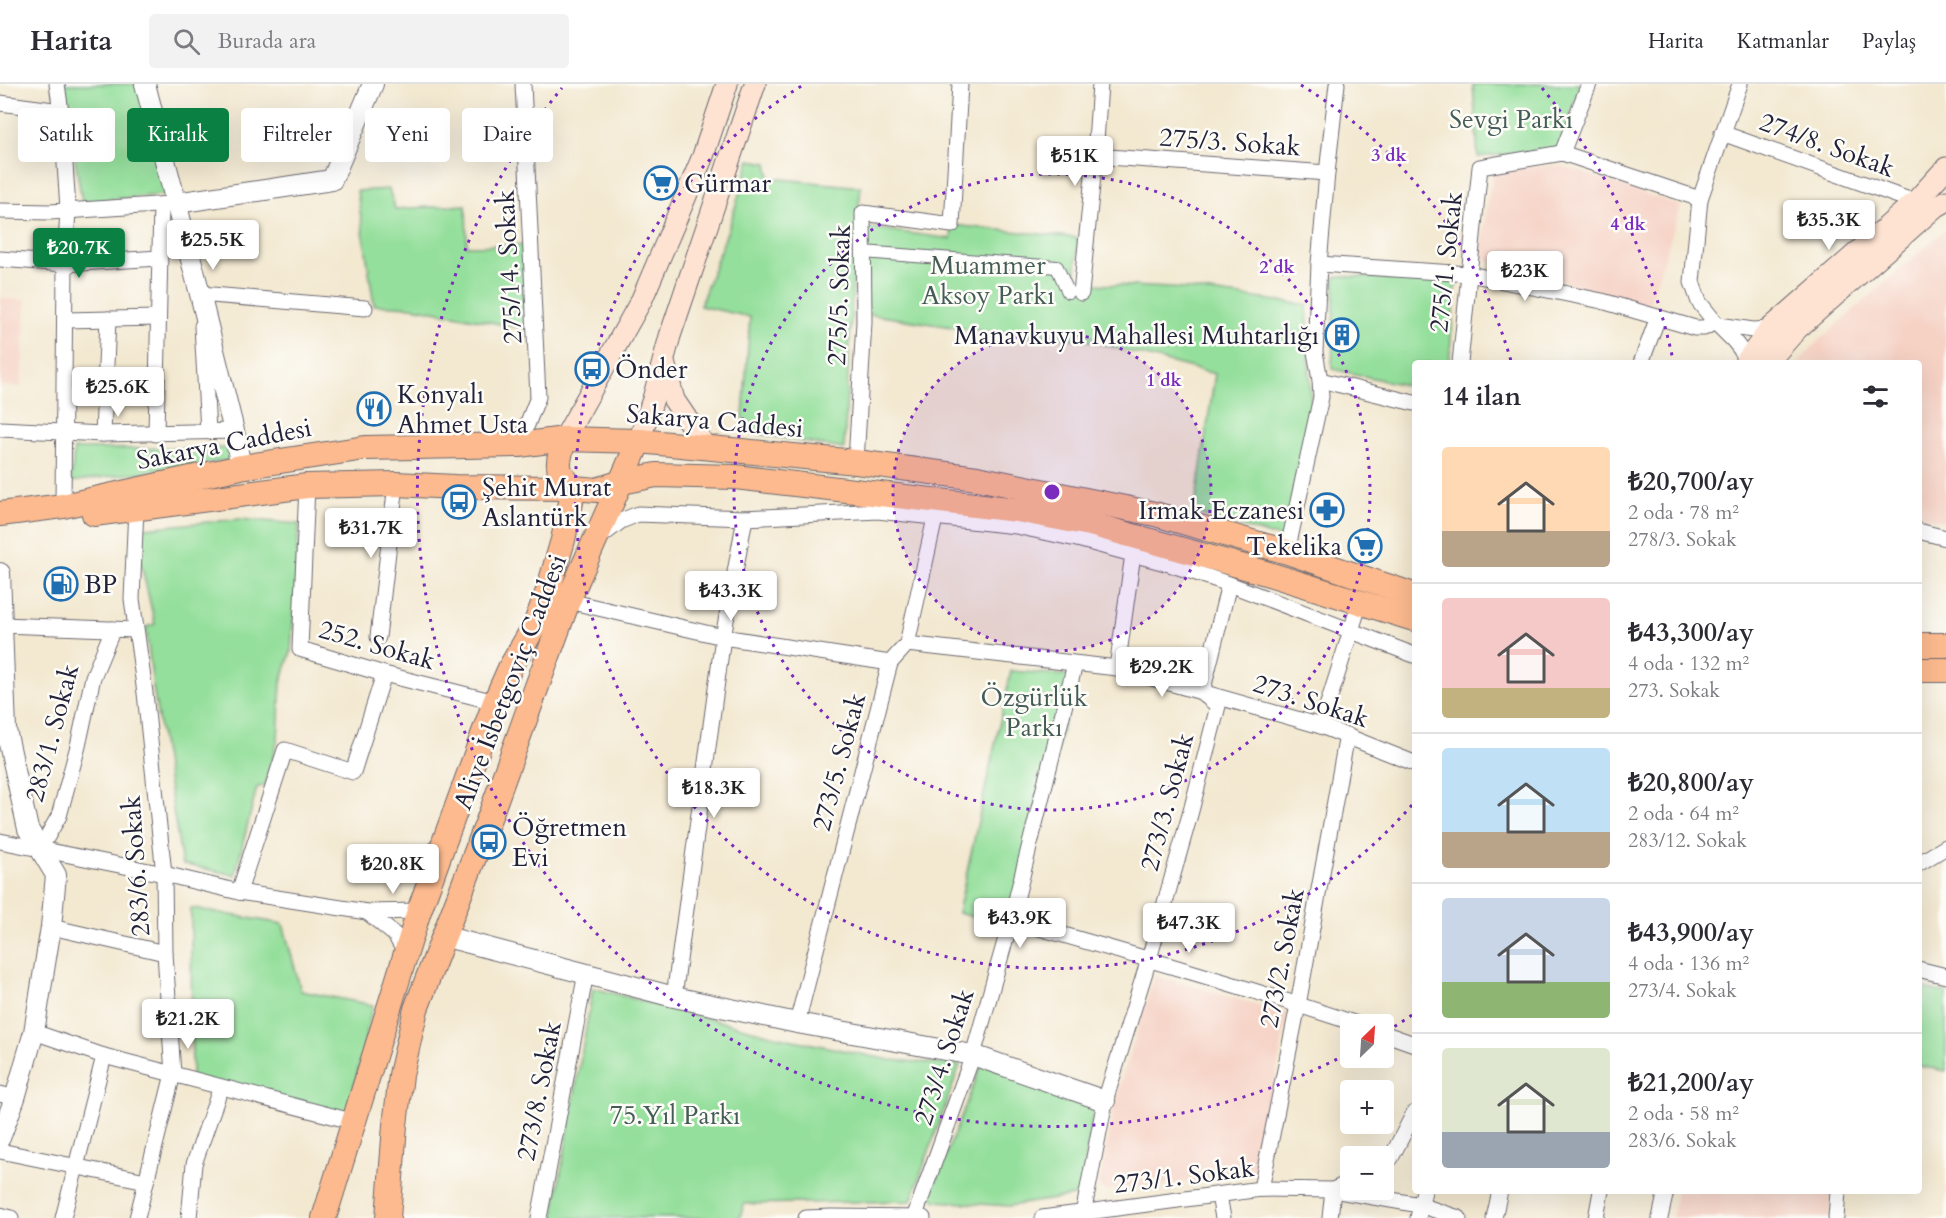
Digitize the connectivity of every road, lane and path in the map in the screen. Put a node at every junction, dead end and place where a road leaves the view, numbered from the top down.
1 (57, 84) edge
2 (145, 84) edge
3 (373, 84) edge
4 (523, 84) edge
5 (727, 84) edge
6 (755, 84) edge
7 (960, 84) edge
8 (1100, 84) edge
9 (1337, 84) edge
10 (1589, 84) edge
11 (1740, 84) edge
12 (0, 103) edge
13 (38, 108) edge
14 (61, 108) edge
15 (1722, 133) junction
16 (1562, 153) junction
17 (1095, 156) junction
18 (65, 162) edge
19 (1946, 168) edge
20 (1327, 173) junction
21 (1700, 199) junction
22 (1946, 201) edge
23 (1916, 202) junction
24 (169, 204) junction
25 (68, 209) junction
26 (0, 211) edge
27 (863, 252) junction
28 (159, 258) junction
29 (0, 259) edge
30 (65, 264) junction
31 (1319, 264) junction
32 (1469, 274) junction
33 (1075, 293) joint
34 (200, 294) junction
35 (365, 308) dead end
36 (1658, 317) junction
37 (158, 318) junction
38 (65, 320) junction
39 (108, 320) junction
40 (1717, 324) junction
41 (1770, 329) junction
42 (664, 360) junction
43 (1460, 360) edge
44 (1642, 360) edge
45 (1744, 360) edge
46 (1747, 360) edge
47 (1770, 360) edge
48 (1320, 380) junction
49 (1412, 403) edge
50 (0, 429) edge
51 (207, 431) junction
52 (234, 431) junction
53 (64, 433) junction
54 (103, 434) junction
55 (156, 434) junction
56 (564, 439) junction
57 (639, 441) junction
58 (519, 445) junction
59 (705, 446) junction
60 (856, 462) junction
61 (241, 467) junction
62 (622, 482) junction
63 (396, 484) junction
64 (307, 486) junction
65 (574, 488) junction
66 (63, 506) junction
67 (136, 508) junction
68 (0, 514) edge
69 (745, 518) junction
70 (935, 518) junction
71 (1017, 518) junction
72 (0, 528) edge
73 (1922, 532) edge
74 (1946, 538) edge
75 (595, 540) junction
76 (1287, 552) junction
77 (1133, 554) junction
78 (0, 573) edge
79 (1229, 584) junction
80 (1412, 594) edge
81 (568, 601) junction
82 (1360, 602) junction
83 (1412, 619) edge
84 (2, 625) junction
85 (113, 629) junction
86 (1352, 629) junction
87 (136, 630) junction
88 (378, 637) dead end
89 (723, 637) junction
90 (907, 644) junction
91 (1922, 645) edge
92 (1946, 645) edge
93 (1412, 654) edge
94 (890, 663) junction
95 (1075, 664) junction
96 (1117, 668) junction
97 (1922, 670) edge
98 (1946, 670) edge
99 (384, 674) junction
100 (1202, 693) junction
101 (495, 702) junction
102 (1321, 726) junction
103 (1347, 735) junction
104 (1412, 762) edge
105 (0, 842) edge
106 (1946, 847) edge
107 (40, 849) junction
108 (1922, 862) edge
109 (164, 874) junction
110 (239, 892) junction
111 (419, 911) junction
112 (367, 912) junction
113 (1011, 920) junction
114 (51, 927) junction
115 (443, 936) junction
116 (165, 953) junction
117 (406, 954) junction
118 (1149, 959) junction
119 (1922, 970) edge
120 (586, 973) junction
121 (1946, 976) edge
122 (674, 997) junction
123 (1298, 1005) junction
124 (1340, 1019) edge
125 (797, 1023) junction
126 (34, 1032) junction
127 (1394, 1037) edge
128 (1412, 1043) edge
129 (973, 1055) junction
130 (104, 1056) junction
131 (173, 1074) junction
132 (221, 1087) junction
133 (7, 1096) edge
134 (1105, 1101) junction
135 (1412, 1117) edge
136 (355, 1122) junction
137 (0, 1138) edge
138 (0, 1151) edge
139 (1394, 1152) edge
140 (76, 1167) junction
141 (146, 1181) junction
142 (1340, 1187) edge
143 (1261, 1189) junction
144 (1333, 1190) junction
145 (1499, 1194) edge
146 (1600, 1194) edge
147 (1665, 1194) edge
148 (1838, 1194) edge
149 (1219, 1195) junction
150 (1421, 1205) edge
151 (1083, 1214) junction
152 (0, 1215) edge
153 (831, 1217) edge
154 (11, 1218) edge
155 (63, 1218) edge
156 (137, 1218) edge
157 (189, 1218) edge
158 (324, 1218) edge
159 (388, 1218) edge
160 (539, 1218) edge
161 (806, 1218) edge
162 (914, 1218) edge
163 (923, 1218) edge
164 (1042, 1218) edge
165 (1223, 1218) edge
166 (1330, 1218) edge
167 (1459, 1218) edge
168 (1494, 1218) edge
169 (1596, 1218) edge
170 (1660, 1218) edge
171 (1836, 1218) edge

1 - 14 street
2 - 24 street
3 - 24 street
4 - 58 street, 275/14. Sokak
5 - 56 main road
6 - 42 main road
7 - 27 street, 275/5. Sokak
8 - 17 street
9 - 20 street
10 - 16 street
11 - 15 street
12 - 13 street
15 - 21 street
15 - 23 street, 274/8. Sokak
16 - 21 street
16 - 32 street, 275/1. Sokak
17 - 20 street, 275/3. Sokak
17 - 33 street
18 - 25 street
19 - 23 main road
20 - 31 street
21 - 40 street
22 - 47 main road
23 - 41 main road
24 - 25 street
24 - 28 street
24 - 34 street
25 - 26 street
25 - 30 street
27 - 33 street
27 - 60 street, 275/5. Sokak
28 - 30 street
28 - 37 street
29 - 30 street
30 - 38 street
31 - 32 street
31 - 48 street
32 - 36 street
32 - 43 street, 275/1. Sokak
34 - 35 street
34 - 51 street
34 - 52 street
36 - 40 street
36 - 44 street
37 - 39 street
37 - 55 street
38 - 39 street
38 - 53 street
39 - 54 street
40 - 41 street
40 - 45 street
41 - 46 main road
42 - 57 main road
42 - 59 main road
48 - 49 street
48 - 76 street
50 - 53 street
51 - 52 street
51 - 55 street
52 - 61 street
53 - 54 street
53 - 66 street
54 - 55 street
56 - 57 main road, Sakarya Caddesi
56 - 58 main road, Sakarya Caddesi
56 - 65 main road
57 - 59 main road, Sakarya Caddesi
57 - 62 main road, Aliye İsbetgoviç Caddesi
58 - 61 main road, Sakarya Caddesi
59 - 60 main road, Sakarya Caddesi
60 - 76 main road, Sakarya Caddesi
61 - 66 main road, Sakarya Caddesi
62 - 65 main road, Sakarya Caddesi
62 - 71 main road
62 - 75 main road, Aliye İsbetgoviç Caddesi
63 - 64 main road, Sakarya Caddesi
63 - 65 main road, Sakarya Caddesi
63 - 88 street
64 - 67 main road, Sakarya Caddesi
64 - 99 street, 252. Sokak
65 - 101 main road, Aliye İsbetgoviç Caddesi
66 - 68 main road, Sakarya Caddesi
67 - 72 main road, Sakarya Caddesi
67 - 87 street, 283/6. Sokak
69 - 70 street
69 - 75 street
69 - 89 street
70 - 71 street
70 - 90 street, 273/5. Sokak
71 - 77 street
71 - 82 main road
73 - 74 street
75 - 81 main road, Aliye İsbetgoviç Caddesi
76 - 80 main road, Sakarya Caddesi
77 - 79 street
77 - 96 street
78 - 84 street, 283/1. Sokak
79 - 86 street
79 - 100 street
81 - 89 street
81 - 115 main road, Aliye İsbetgoviç Caddesi
82 - 83 main road
82 - 86 street
84 - 85 street
84 - 107 street, 283/1. Sokak
85 - 87 street
85 - 107 street, 283/1. Sokak
86 - 93 street
86 - 102 street
87 - 109 street, 283/6. Sokak
89 - 94 street
89 - 122 street
90 - 94 street, 273/5. Sokak
90 - 95 street, 273. Sokak
91 - 92 main road
94 - 125 street, 273/5. Sokak
95 - 96 street, 273. Sokak
95 - 113 street, 273/4. Sokak
96 - 100 street, 273. Sokak
97 - 98 main road
99 - 101 street, 252. Sokak
99 - 110 street
100 - 102 street, 273. Sokak
100 - 118 street, 273/3. Sokak
101 - 111 main road, Aliye İsbetgoviç Caddesi
102 - 103 street, 273. Sokak
103 - 104 street, 273. Sokak
103 - 123 street, 273/2. Sokak
105 - 107 street
106 - 108 street
107 - 109 street
107 - 114 street, 283/1. Sokak
109 - 110 street
109 - 116 street, 283/6. Sokak
110 - 112 street
111 - 112 street
111 - 117 main road, Aliye İsbetgoviç Caddesi
112 - 117 street
113 - 118 street
113 - 129 street, 273/4. Sokak
114 - 116 street
114 - 126 street, 283/1. Sokak
115 - 120 street
115 - 159 main road, Aliye İsbetgoviç Caddesi
116 - 131 street, 283/6. Sokak
117 - 136 main road, Aliye İsbetgoviç Caddesi
118 - 123 street
118 - 134 street, 273/3. Sokak
119 - 121 street
120 - 122 street
120 - 160 street, 273/8. Sokak
122 - 125 street
123 - 124 street
123 - 143 street, 273/2. Sokak
125 - 129 street
126 - 130 street
126 - 133 street, 283/1. Sokak
127 - 128 street
129 - 134 street
129 - 162 street, 273/4. Sokak
130 - 131 street
130 - 140 street
131 - 132 street
131 - 141 street, 283/6. Sokak
132 - 136 street
132 - 157 street
133 - 137 street, 283/1. Sokak
134 - 151 street, 273/3. Sokak
135 - 139 street
136 - 158 main road, Aliye İsbetgoviç Caddesi
138 - 140 street
140 - 141 street
140 - 155 street
141 - 156 street, 283/6. Sokak
142 - 144 street, 273/1. Sokak
143 - 144 street, 273/1. Sokak
143 - 149 street, 273/1. Sokak
144 - 150 street, 273/1. Sokak
144 - 166 street
145 - 168 street
146 - 169 street
147 - 170 street
148 - 171 street
149 - 151 street, 273/1. Sokak
149 - 165 street
150 - 167 street, 273/1. Sokak
151 - 164 street, 273/1. Sokak
152 - 154 street
153 - 161 street
153 - 162 street
162 - 163 street

